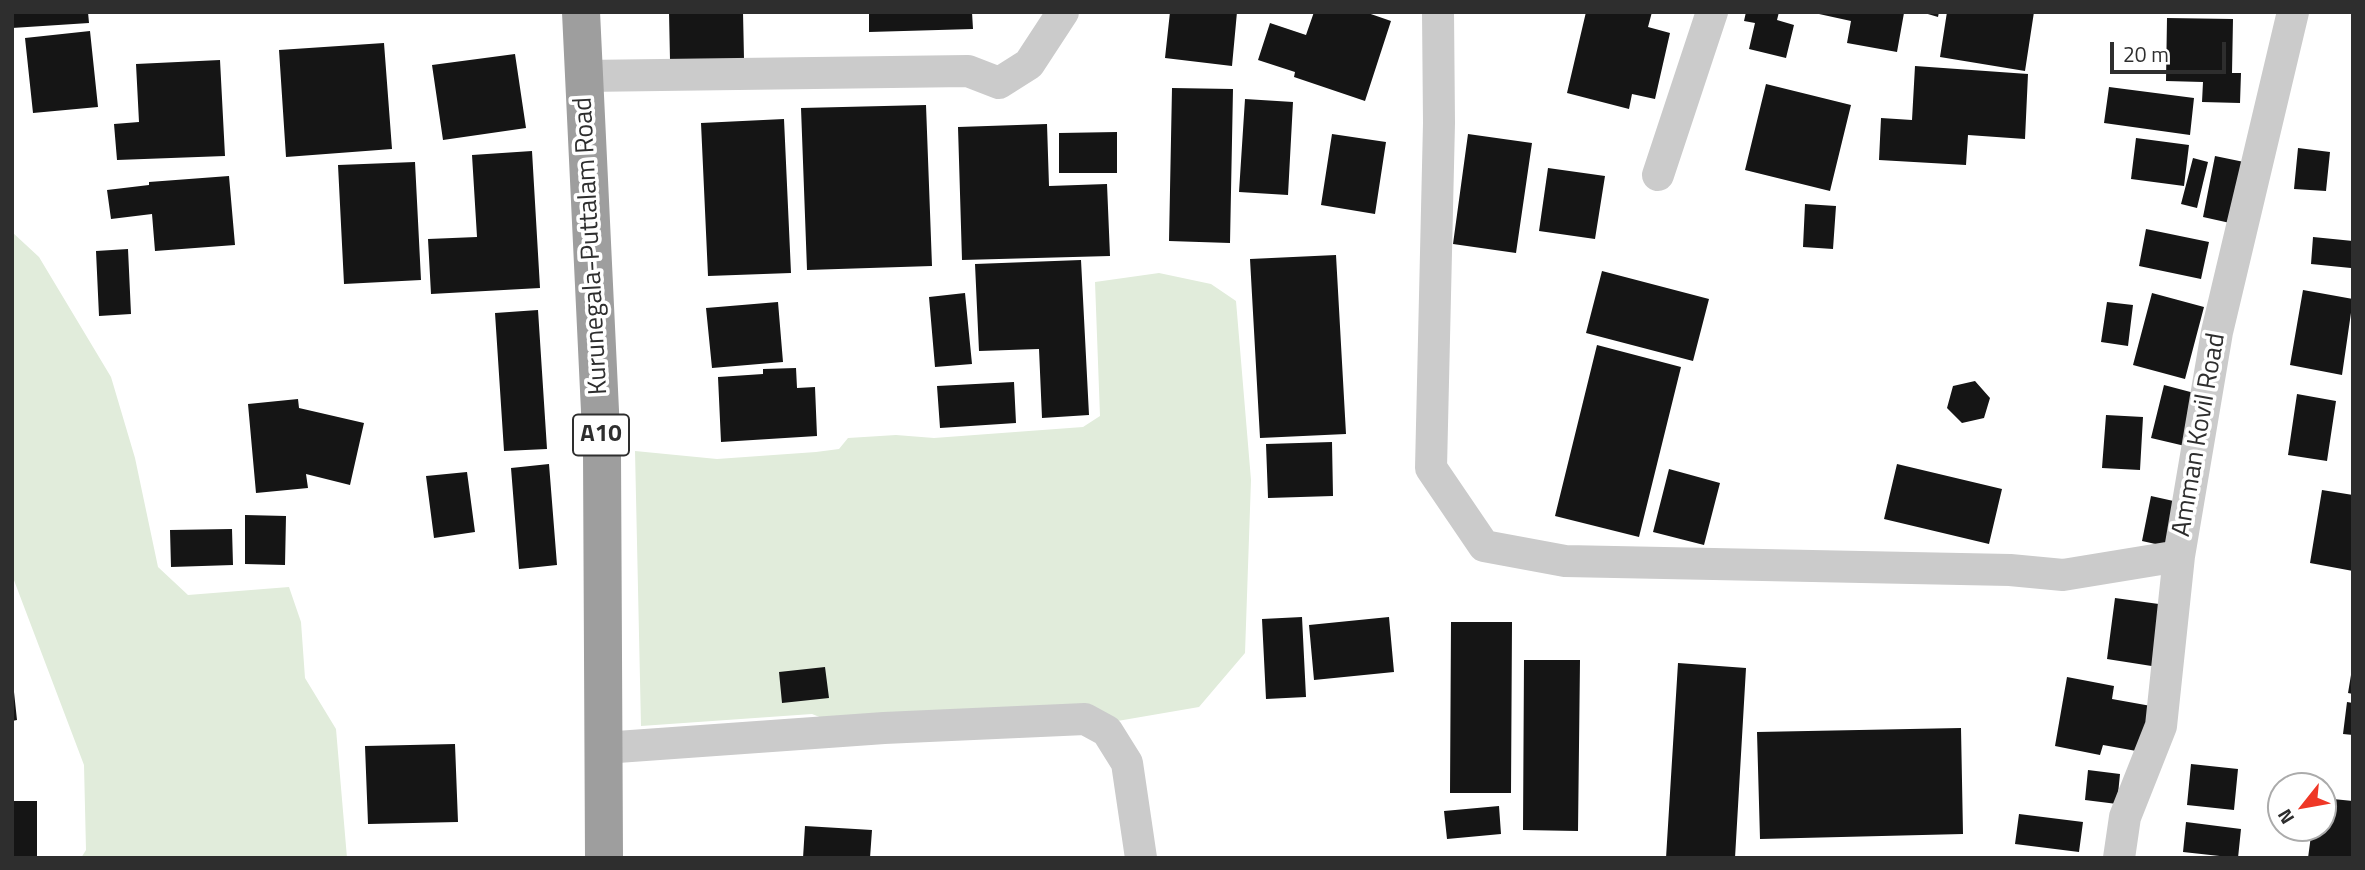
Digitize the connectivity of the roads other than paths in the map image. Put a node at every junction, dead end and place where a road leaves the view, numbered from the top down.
1 (581, 12) edge
2 (1063, 12) edge
3 (1438, 12) edge
4 (1712, 12) edge
5 (2293, 12) edge
6 (584, 76) junction
7 (1658, 175) dead end
8 (2179, 556) junction
9 (603, 748) junction
10 (604, 858) edge
11 (1140, 858) edge
12 (2119, 858) edge

1 - 6 highway, Kurunegala-Puttalam Road / A10
2 - 6 street
3 - 8 street
4 - 7 street
5 - 8 street, Amman Kovil Road
6 - 9 highway, Kurunegala-Puttalam Road / A10
8 - 12 street, Amman Kovil Road
9 - 10 highway, Kurunegala-Puttalam Road / A10
9 - 11 street

